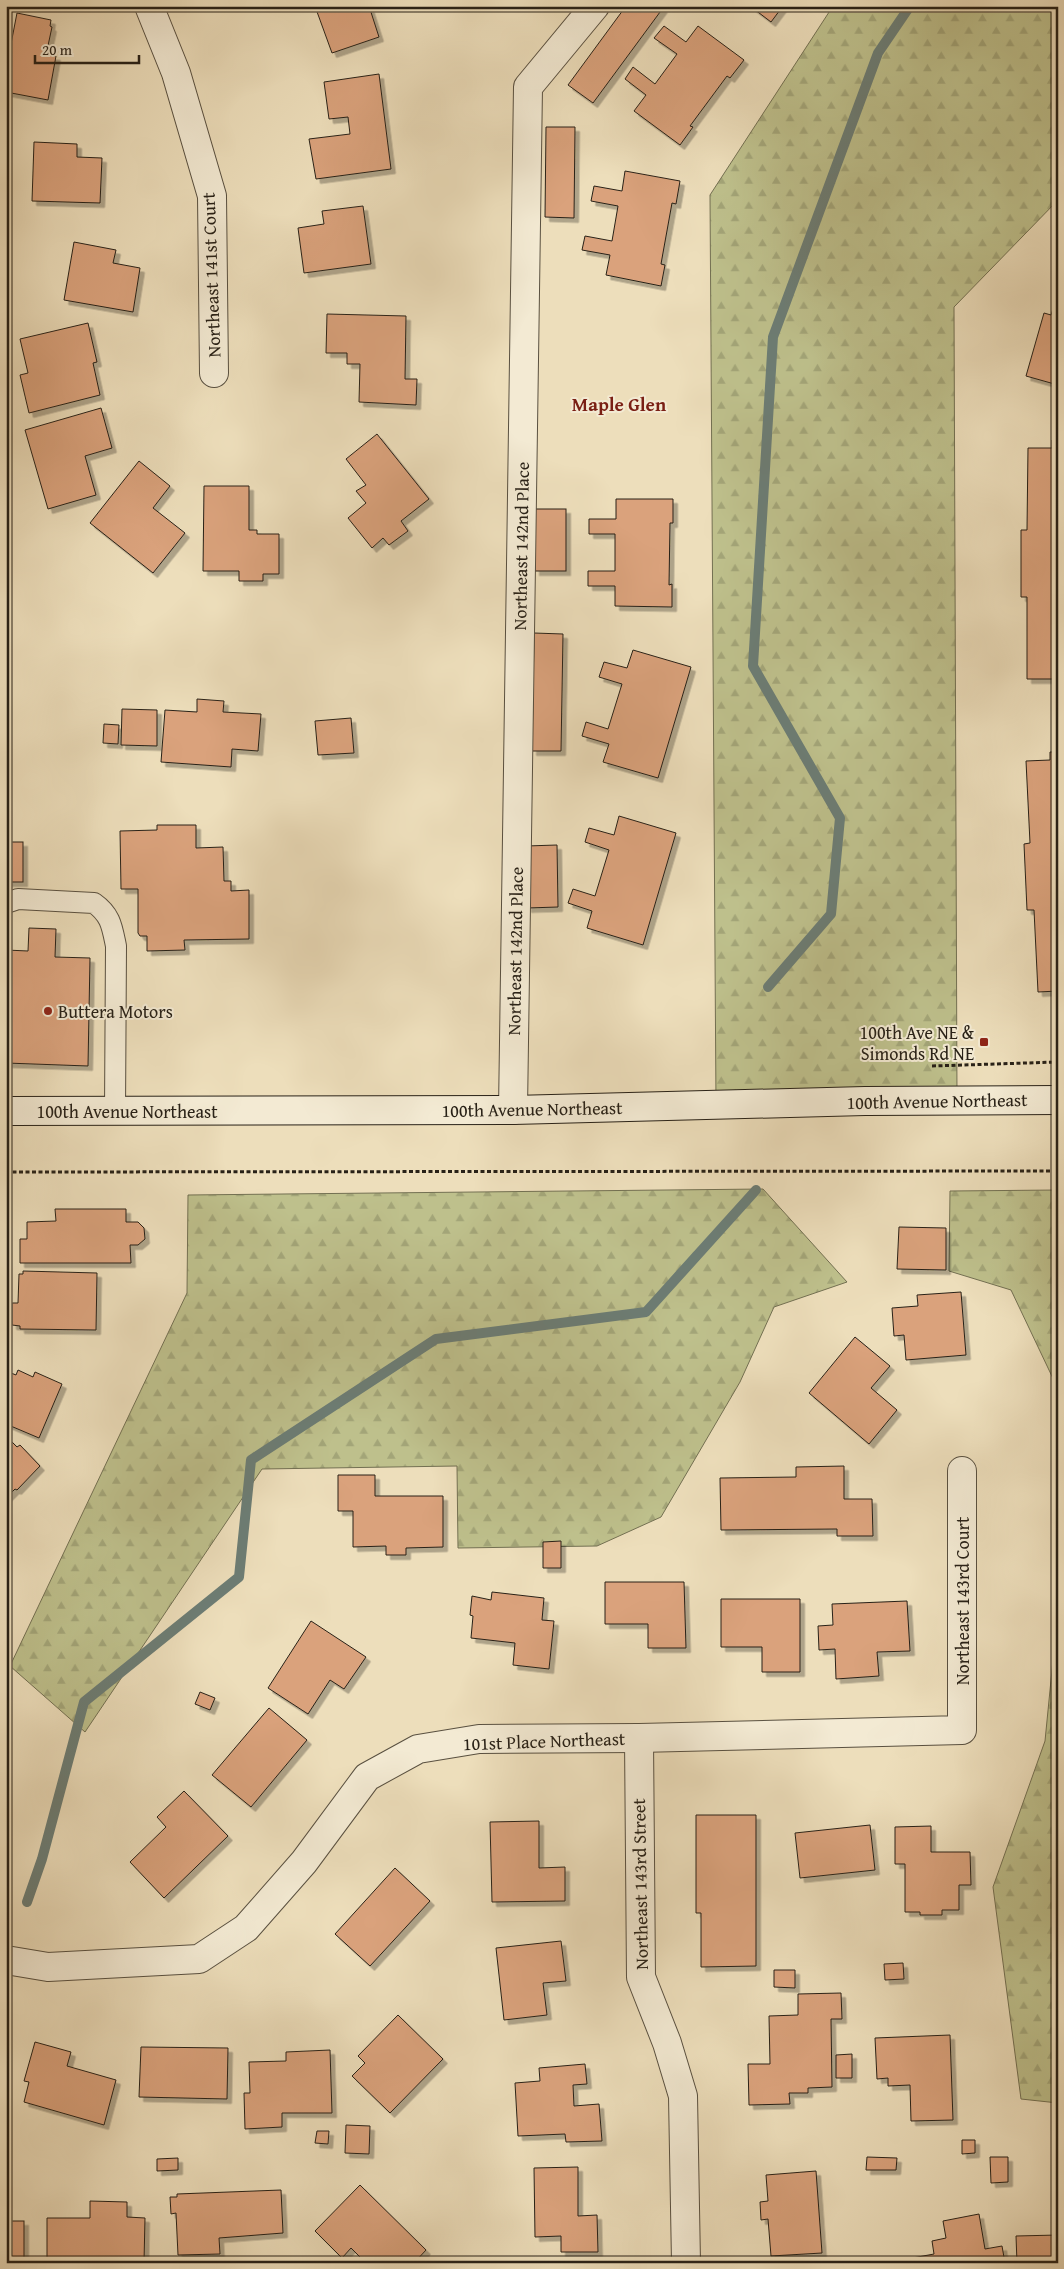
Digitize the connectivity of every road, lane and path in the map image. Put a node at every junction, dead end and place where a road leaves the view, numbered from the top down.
1 (149, 6) edge
2 (595, 6) edge
3 (214, 373) dead end
4 (6, 902) edge
5 (1058, 1100) edge
6 (513, 1110) junction
7 (6, 1111) edge
8 (115, 1111) junction
9 (1058, 1171) edge
10 (6, 1172) edge
11 (962, 1472) dead end
12 (962, 1730) joint
13 (639, 1738) junction
14 (6, 1960) edge
15 (686, 2263) edge

1 - 3 street, Northeast 141st Court
2 - 6 street, Northeast 142nd Place
4 - 8 lane
5 - 6 street, 100th Avenue Northeast
6 - 8 street, 100th Avenue Northeast
7 - 8 street, 100th Avenue Northeast
9 - 10 path
11 - 12 street, Northeast 143rd Court
12 - 13 street, 101st Place Northeast
13 - 14 street, 101st Place Northeast
13 - 15 street, Northeast 143rd Street

